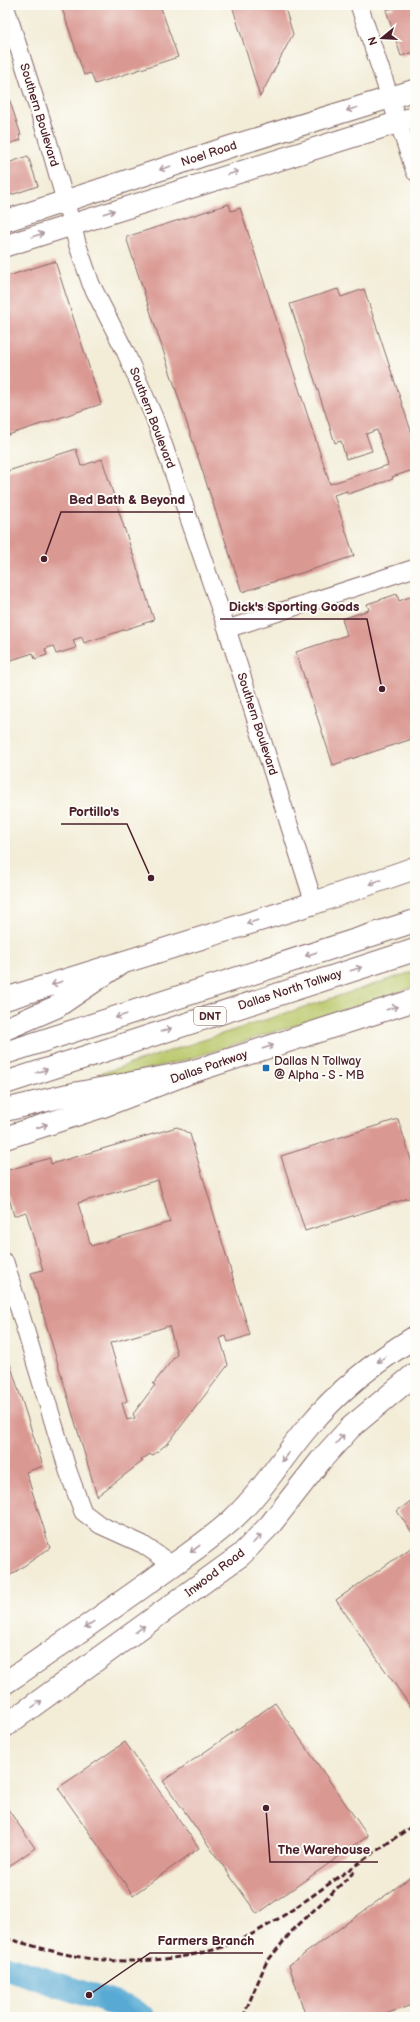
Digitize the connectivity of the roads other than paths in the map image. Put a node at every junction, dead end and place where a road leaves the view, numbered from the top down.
1 (5, 5) edge
2 (359, 5) edge
3 (415, 90) edge
4 (389, 98) junction
5 (407, 119) edge
6 (229, 147) junction
7 (415, 172) edge
8 (181, 189) junction
9 (65, 201) junction
10 (5, 221) edge
11 (72, 224) junction
12 (5, 246) edge
13 (415, 568) edge
14 (227, 629) junction
15 (414, 869) edge
16 (314, 903) junction
17 (415, 921) edge
18 (415, 950) edge
19 (121, 963) junction
20 (5, 999) edge
21 (415, 1000) edge
22 (5, 1029) edge
23 (5, 1053) edge
24 (191, 1072) junction
25 (5, 1082) edge
26 (5, 1110) edge
27 (5, 1138) edge
28 (5, 1262) edge
29 (415, 1337) edge
30 (415, 1374) edge
31 (173, 1564) junction
32 (194, 1589) junction
33 (5, 1683) edge
34 (5, 1726) edge

1 - 9 street, Southern Boulevard
2 - 4 street
3 - 4 street, Noel Road
4 - 5 street
4 -> 6 street, Noel Road
5 - 7 street
8 -> 5 street, Noel Road
6 - 8 street
6 -> 9 street, Noel Road
11 -> 8 street, Noel Road
9 - 10 street, Noel Road
9 - 11 street, Southern Boulevard
12 -> 11 street, Noel Road
11 - 14 street, Southern Boulevard
13 - 14 street
14 - 16 street, Southern Boulevard
15 -> 16 main road
16 -> 19 main road
17 -> 23 main road, DNT
25 -> 18 main road, Dallas North Tollway / DNT
19 -> 20 main road
19 - 22 main road
24 -> 21 main road, Dallas Parkway
24 - 26 main road
27 -> 24 main road, Dallas Parkway
28 - 31 street
29 -> 31 main road
32 -> 30 main road, Inwood Road
31 - 32 main road
31 -> 33 main road
34 -> 32 main road, Inwood Road

